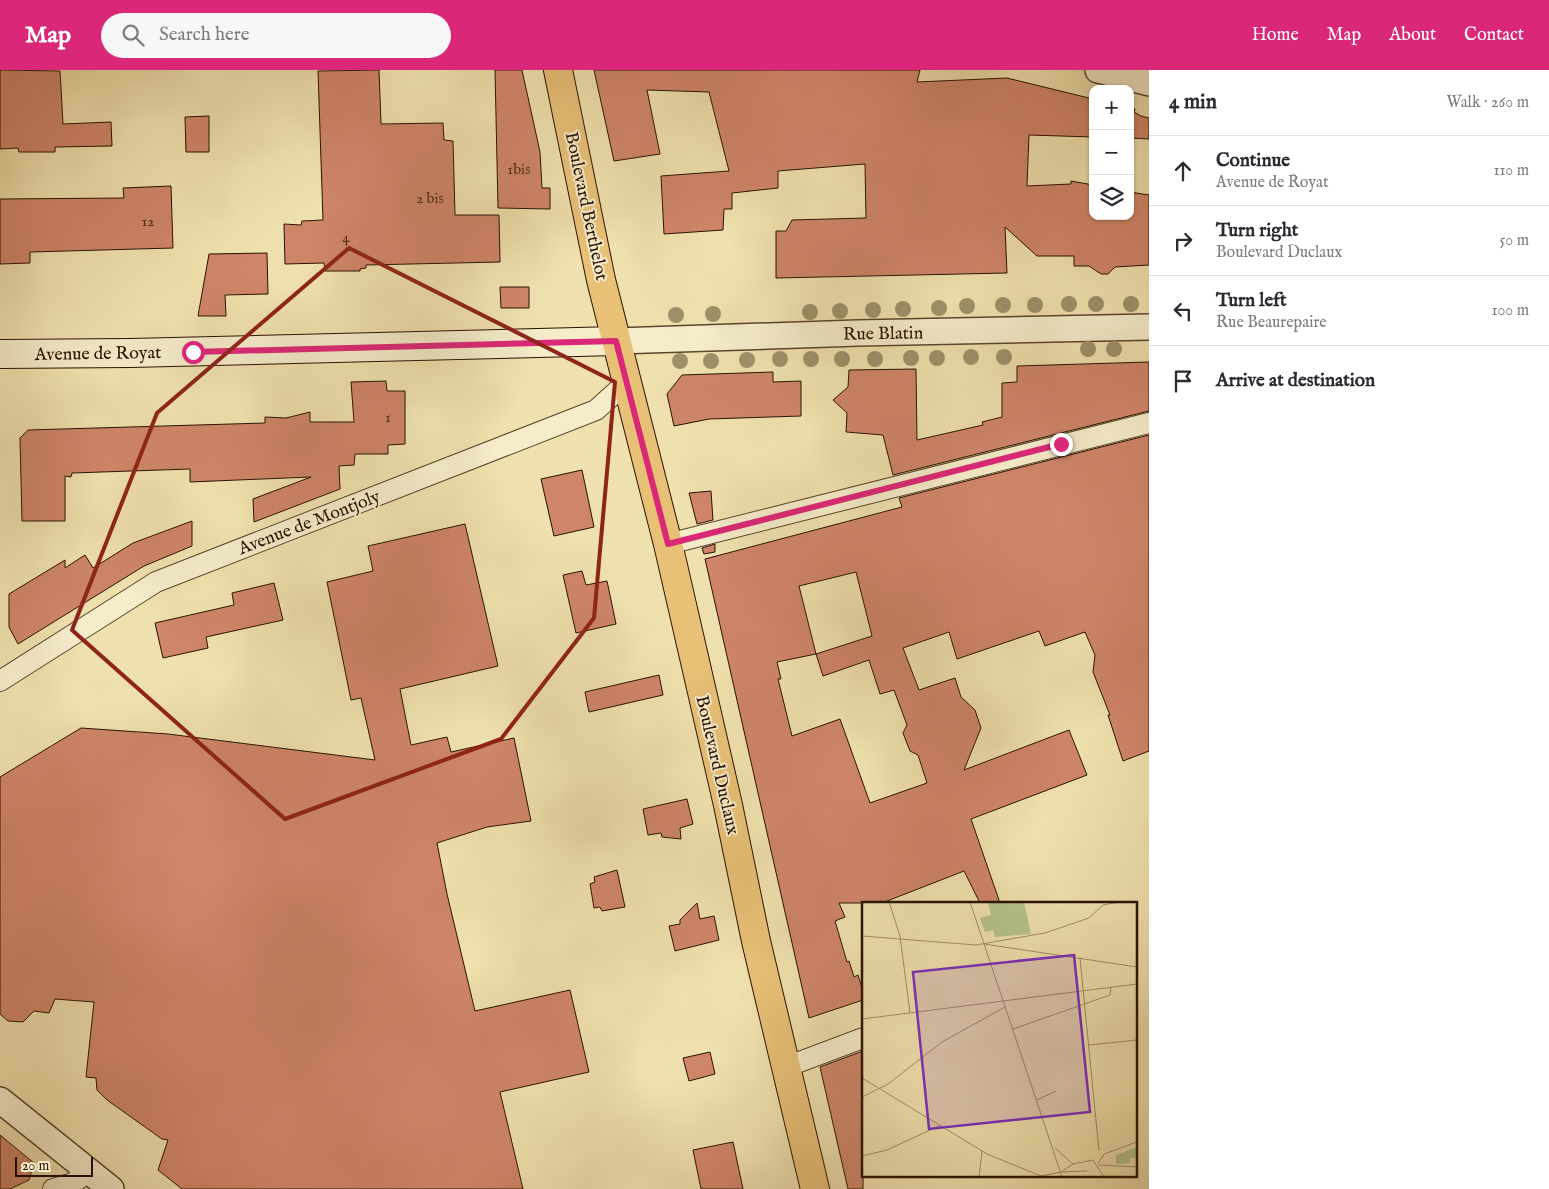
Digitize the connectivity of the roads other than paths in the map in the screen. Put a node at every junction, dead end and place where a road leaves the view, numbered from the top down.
1 (558, 70) edge
2 (1098, 70) edge
3 (1149, 83) edge
4 (1149, 327) edge
5 (616, 341) junction
6 (0, 354) edge
7 (626, 384) junction
8 (1149, 423) edge
9 (668, 544) junction
10 (0, 681) edge
11 (862, 1038) edge
12 (786, 1067) junction
13 (0, 1100) edge
14 (89, 1171) junction
15 (53, 1189) edge
16 (111, 1189) edge
17 (814, 1189) edge

1 - 5 main road, Boulevard Berthelot
2 - 3 street
4 - 5 street, Rue Blatin
5 - 6 main road, Avenue de Royat
5 - 7 main road, Boulevard Duclaux
7 - 9 main road, Boulevard Duclaux
7 - 10 street, Avenue de Montjoly
8 - 9 street
9 - 12 main road, Boulevard Duclaux
11 - 12 street
12 - 17 main road, Boulevard Duclaux
13 - 14 street
14 - 15 street
14 - 16 street

